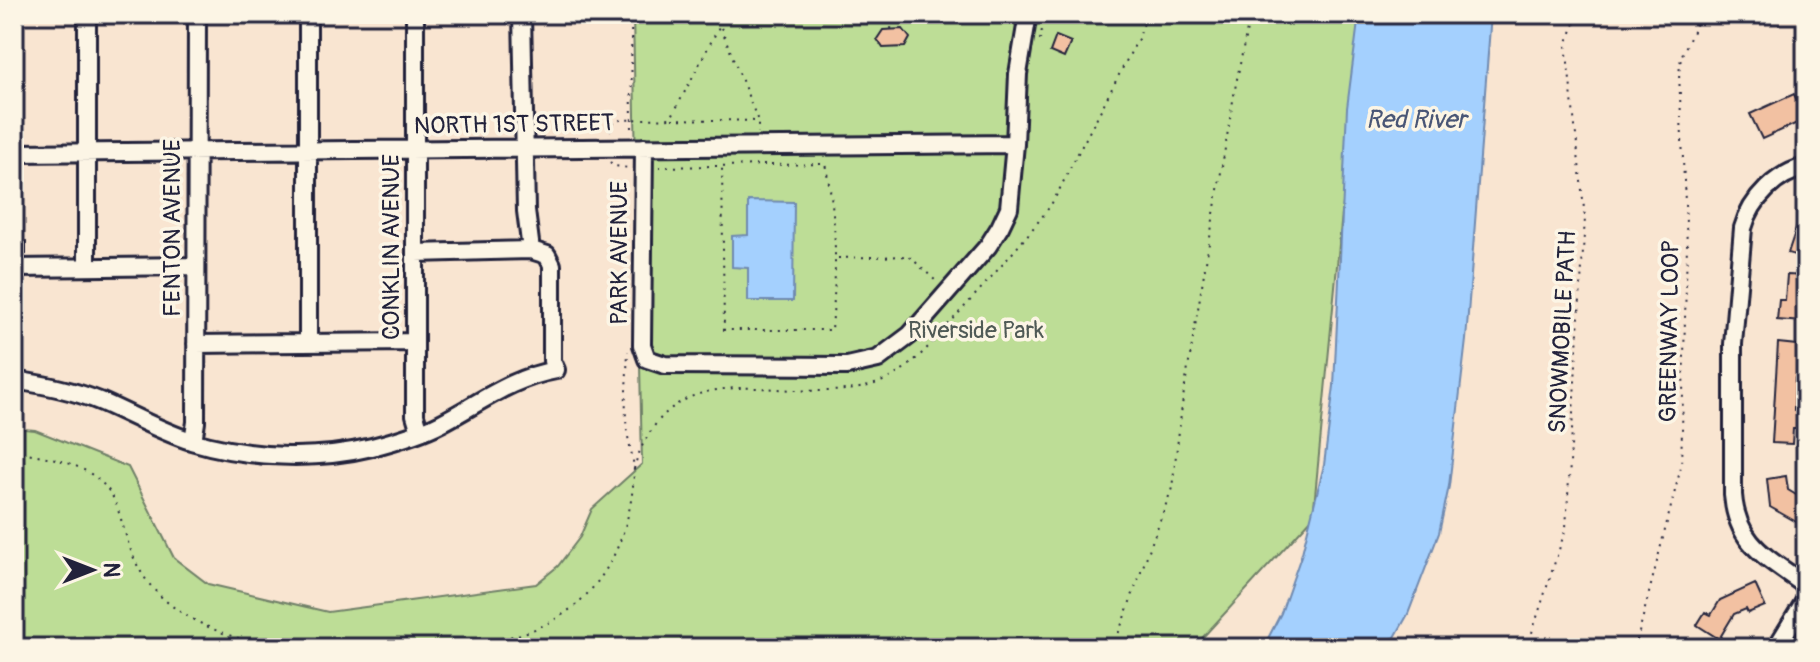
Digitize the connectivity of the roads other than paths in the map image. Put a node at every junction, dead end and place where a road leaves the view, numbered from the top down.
1 (87, 14) edge
2 (197, 14) edge
3 (308, 14) edge
4 (415, 14) edge
5 (522, 14) edge
6 (1028, 14) edge
7 (1015, 144) junction
8 (638, 147) junction
9 (415, 149) junction
10 (524, 149) junction
11 (310, 151) junction
12 (86, 152) junction
13 (196, 152) junction
14 (14, 153) edge
15 (1806, 167) edge
16 (531, 250) junction
17 (415, 253) junction
18 (196, 266) junction
19 (87, 267) junction
20 (14, 268) edge
21 (415, 342) junction
22 (308, 343) junction
23 (196, 344) junction
24 (14, 380) edge
25 (420, 432) junction
26 (193, 441) junction
27 (1806, 586) edge
28 (1806, 599) edge
29 (1776, 648) edge

1 - 12 street
2 - 13 street, FENTON AVENUE
3 - 11 street
4 - 9 street, CONKLIN AVENUE
5 - 10 street
6 - 7 street
7 - 8 street, NORTH 1ST STREET
7 - 8 street, PARK AVENUE
8 - 10 street, NORTH 1ST STREET
9 - 10 street, NORTH 1ST STREET
9 - 11 street, NORTH 1ST STREET
9 - 17 street, CONKLIN AVENUE
10 - 16 street
11 - 13 street, NORTH 1ST STREET
11 - 22 street
12 - 13 street, NORTH 1ST STREET
12 - 14 street, NORTH 1ST STREET
12 - 19 street
13 - 18 street, FENTON AVENUE
15 - 27 street
16 - 17 street
16 - 25 street
17 - 21 street, CONKLIN AVENUE
18 - 19 street
18 - 23 street, FENTON AVENUE
19 - 20 street
21 - 22 street
21 - 25 street, CONKLIN AVENUE
22 - 23 street
23 - 26 street, FENTON AVENUE
24 - 26 street
25 - 26 street
28 - 29 street

